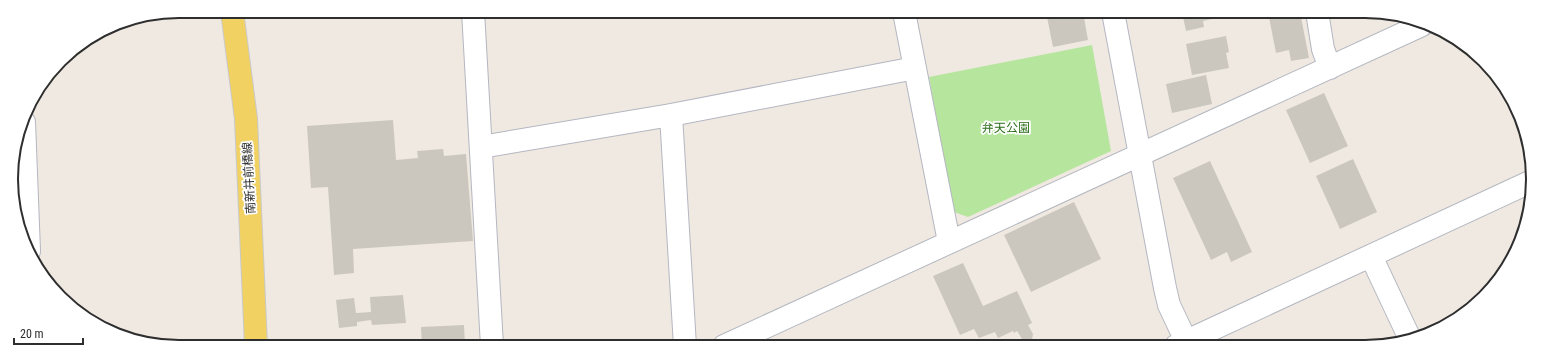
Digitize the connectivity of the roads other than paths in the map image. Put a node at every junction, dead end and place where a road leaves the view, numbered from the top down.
1 (233, 18) edge
2 (473, 18) edge
3 (905, 18) edge
4 (1114, 18) edge
5 (1318, 18) edge
6 (1416, 27) edge
7 (914, 68) junction
8 (1330, 68) junction
9 (671, 114) junction
10 (24, 133) edge
11 (481, 147) junction
12 (1140, 154) junction
13 (1526, 184) edge
14 (28, 236) edge
15 (949, 242) junction
16 (1370, 256) junction
17 (1408, 334) edge
18 (256, 340) edge
19 (492, 340) edge
20 (685, 340) edge
21 (737, 340) edge
22 (1180, 340) edge
23 (1188, 340) edge

1 - 18 main road, 南新井前橋線
2 - 11 street
3 - 7 street
4 - 12 street
5 - 8 street
6 - 8 street
7 - 9 street
7 - 15 street
8 - 12 street
9 - 11 street
9 - 20 street
10 - 14 street
11 - 19 street
12 - 15 street
12 - 22 street
13 - 16 street
15 - 21 street
16 - 17 street
16 - 23 street

